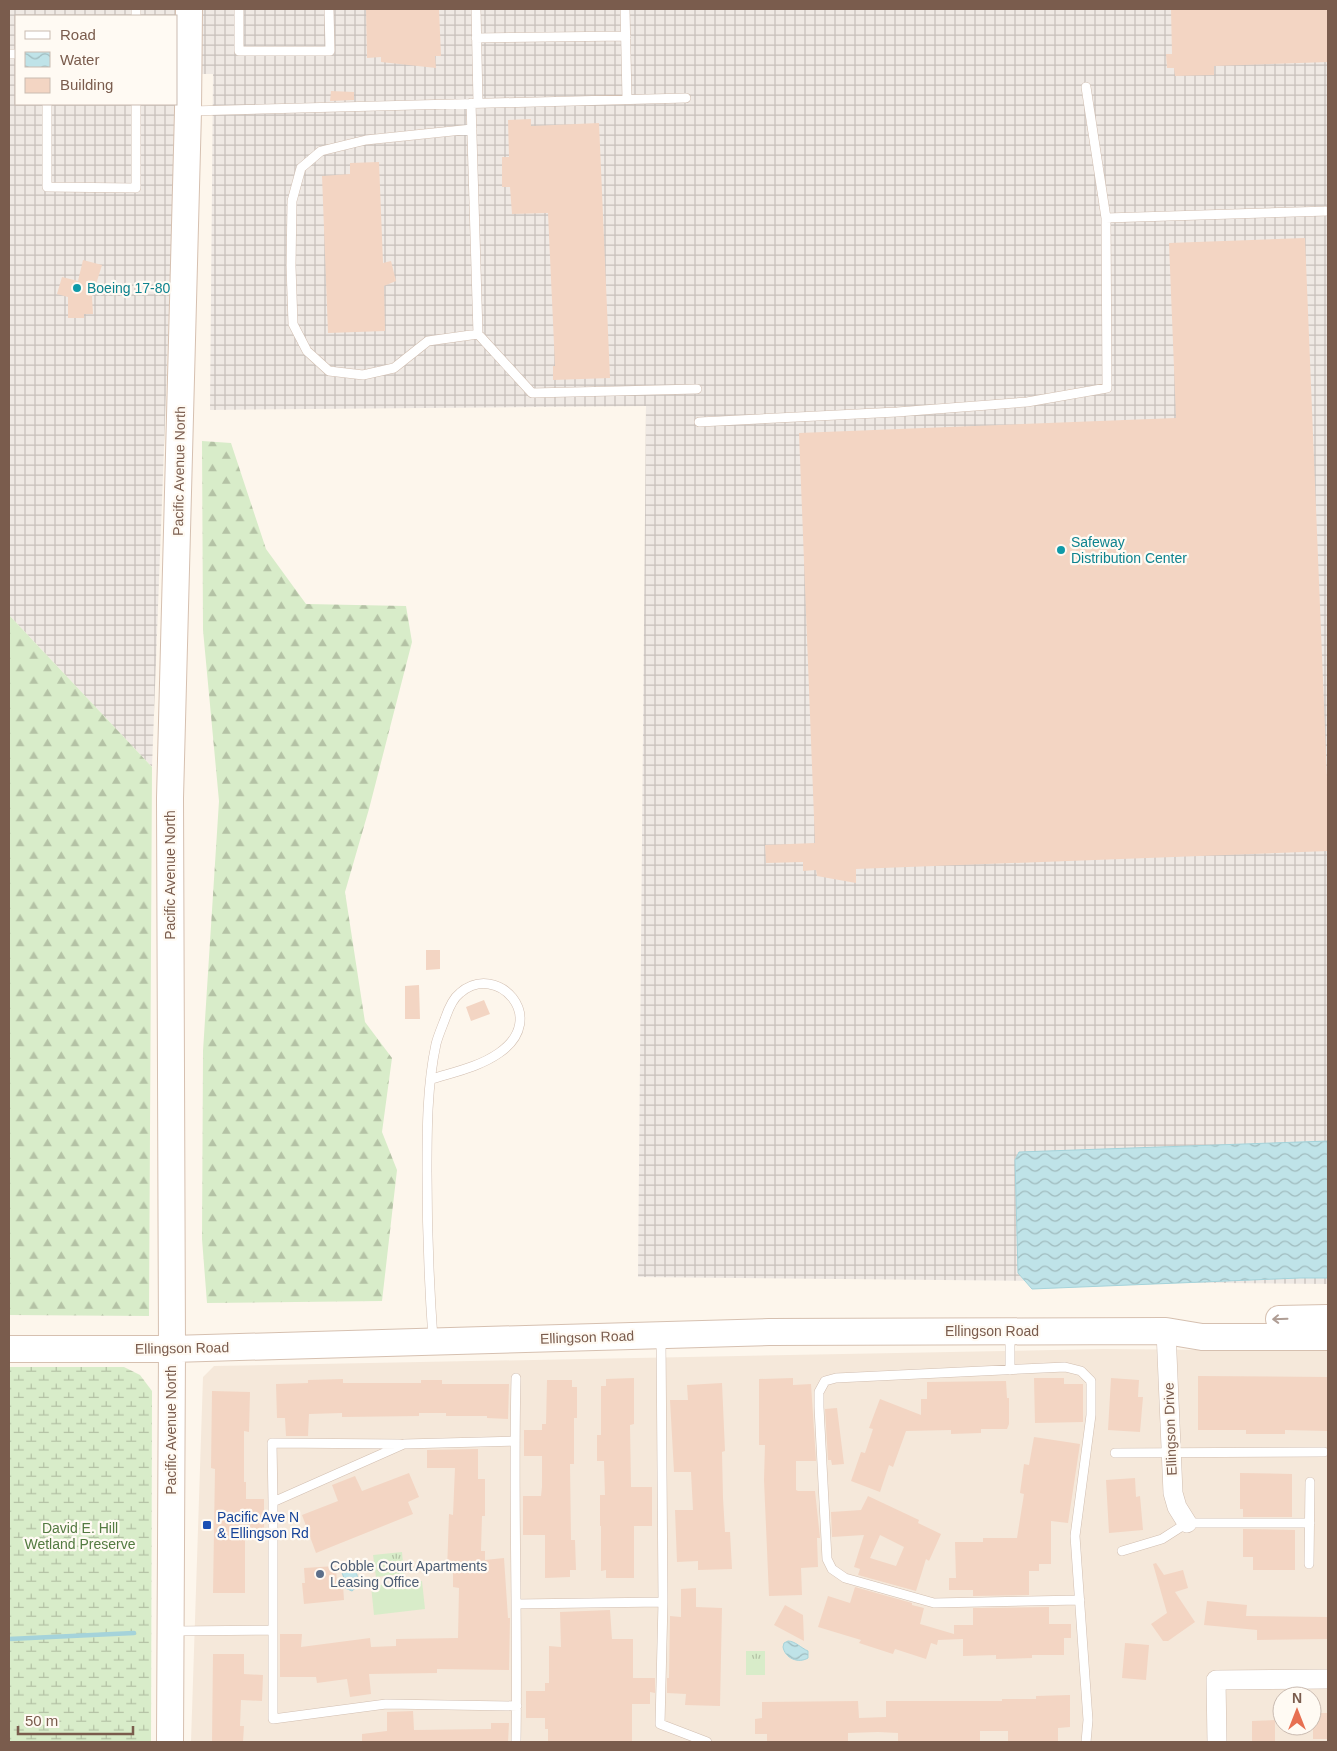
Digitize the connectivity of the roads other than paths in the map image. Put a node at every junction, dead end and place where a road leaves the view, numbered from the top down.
1 (189, 9) edge
2 (238, 9) edge
3 (329, 9) edge
4 (476, 9) edge
5 (625, 9) edge
6 (626, 36) junction
7 (476, 38) junction
8 (182, 56) edge
9 (1086, 87) dead end
10 (686, 98) dead end
11 (627, 99) junction
12 (475, 103) junction
13 (47, 105) edge
14 (136, 105) edge
15 (188, 111) junction
16 (472, 130) junction
17 (1328, 211) edge
18 (1106, 218) junction
19 (478, 334) junction
20 (697, 389) dead end
21 (699, 422) dead end
22 (432, 1079) junction
23 (1328, 1318) edge
24 (1166, 1330) junction
25 (1010, 1331) junction
26 (661, 1335) junction
27 (1328, 1337) edge
28 (433, 1341) junction
29 (9, 1349) edge
30 (172, 1349) junction
31 (1010, 1370) junction
32 (516, 1378) dead end
33 (514, 1441) junction
34 (404, 1444) junction
35 (1324, 1452) dead end
36 (1115, 1453) dead end
37 (1171, 1453) junction
38 (1310, 1482) dead end
39 (272, 1502) junction
40 (1188, 1523) junction
41 (1310, 1523) junction
42 (1122, 1551) dead end
43 (1309, 1564) dead end
44 (1080, 1600) junction
45 (663, 1602) junction
46 (517, 1604) junction
47 (272, 1630) junction
48 (170, 1631) junction
49 (1328, 1678) edge
50 (517, 1706) junction
51 (170, 1742) edge
52 (516, 1742) edge
53 (707, 1742) edge
54 (1086, 1742) edge
55 (1217, 1742) edge

1 - 8 street, Pacific Avenue North
2 - 3 lane
4 - 7 lane
5 - 6 lane
6 - 7 lane
6 - 11 lane
7 - 12 lane
8 - 15 street, Pacific Avenue North
9 - 18 lane
10 - 11 lane
11 - 12 lane
12 - 15 lane
12 - 16 lane
13 - 14 lane
15 - 30 street, Pacific Avenue North
16 - 19 lane
16 - 19 lane
17 - 18 lane
18 - 21 lane
19 - 20 lane
22 - 22 lane
22 - 28 lane
23 -> 24 street, Ellingson Road
24 - 25 street, Ellingson Road
24 - 27 street, Ellingson Road
24 - 37 street, Ellingson Drive
25 - 26 street, Ellingson Road
25 - 31 lane
26 - 28 street, Ellingson Road
26 - 45 lane
28 - 30 street, Ellingson Road
29 - 30 street, Ellingson Road
30 - 48 street, Pacific Avenue North
31 - 44 lane
31 - 44 lane
32 - 33 lane
33 - 34 lane
33 - 46 lane
34 - 39 lane
34 - 39 lane
35 - 37 lane
36 - 37 lane
37 - 40 street, Ellingson Drive
38 - 41 lane
39 - 47 lane
40 - 41 lane
40 - 42 lane
41 - 43 lane
44 - 54 lane
45 - 46 lane
45 - 53 lane
46 - 50 lane
47 - 48 lane
47 - 50 lane
48 - 51 street, Pacific Avenue North
49 - 55 street
50 - 52 lane

